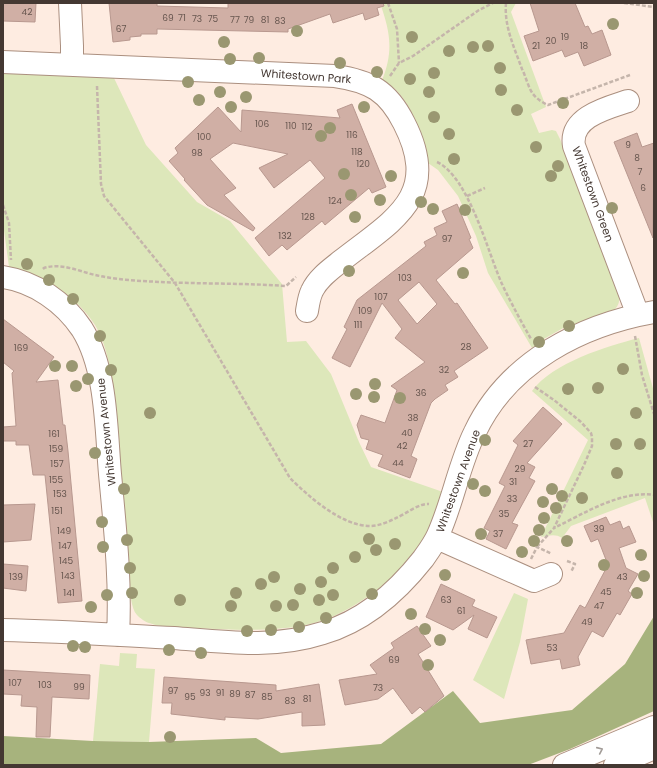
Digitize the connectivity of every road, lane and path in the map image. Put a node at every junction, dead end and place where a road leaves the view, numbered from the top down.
1 (70, 3) edge
2 (388, 3) edge
3 (493, 3) edge
4 (506, 3) edge
5 (624, 3) edge
6 (654, 7) edge
7 (3, 62) edge
8 (399, 63) junction
9 (72, 65) junction
10 (630, 75) dead end
11 (388, 82) junction
12 (97, 83) dead end
13 (628, 101) dead end
14 (434, 160) dead end
15 (485, 188) dead end
16 (467, 196) junction
17 (3, 205) edge
18 (300, 274) dead end
19 (7, 278) edge
20 (175, 282) junction
21 (33, 286) junction
22 (307, 311) dead end
23 (642, 321) edge
24 (540, 356) junction
25 (654, 414) edge
26 (451, 501) junction
27 (554, 528) dead end
28 (437, 538) junction
29 (537, 548) dead end
30 (551, 574) dead end
31 (3, 630) edge
32 (118, 635) junction
33 (654, 727) edge
34 (654, 748) edge
35 (564, 765) edge
36 (615, 765) edge

1 - 9 main road
2 - 8 path
3 - 8 path
4 - 10 path
5 - 6 path
7 - 9 main road, Whitestown Park
8 - 11 path
9 - 11 main road, Whitestown Park
11 - 22 main road, Whitestown Park
12 - 20 path
13 - 23 main road, Whitestown Green
14 - 16 path
15 - 16 path
16 - 24 path
17 - 19 path
18 - 20 path
19 - 21 main road, Whitestown Avenue
20 - 21 path
20 - 26 path
21 - 32 main road, Whitestown Avenue
23 - 24 main road, Whitestown Avenue
23 - 25 path
24 - 26 main road, Whitestown Avenue
26 - 28 main road, Whitestown Avenue
27 - 29 path
28 - 30 main road, Whitestown Avenue
28 - 32 main road, Whitestown Avenue
31 - 32 main road, Whitestown Avenue
35 -> 33 main road
34 - 36 main road

